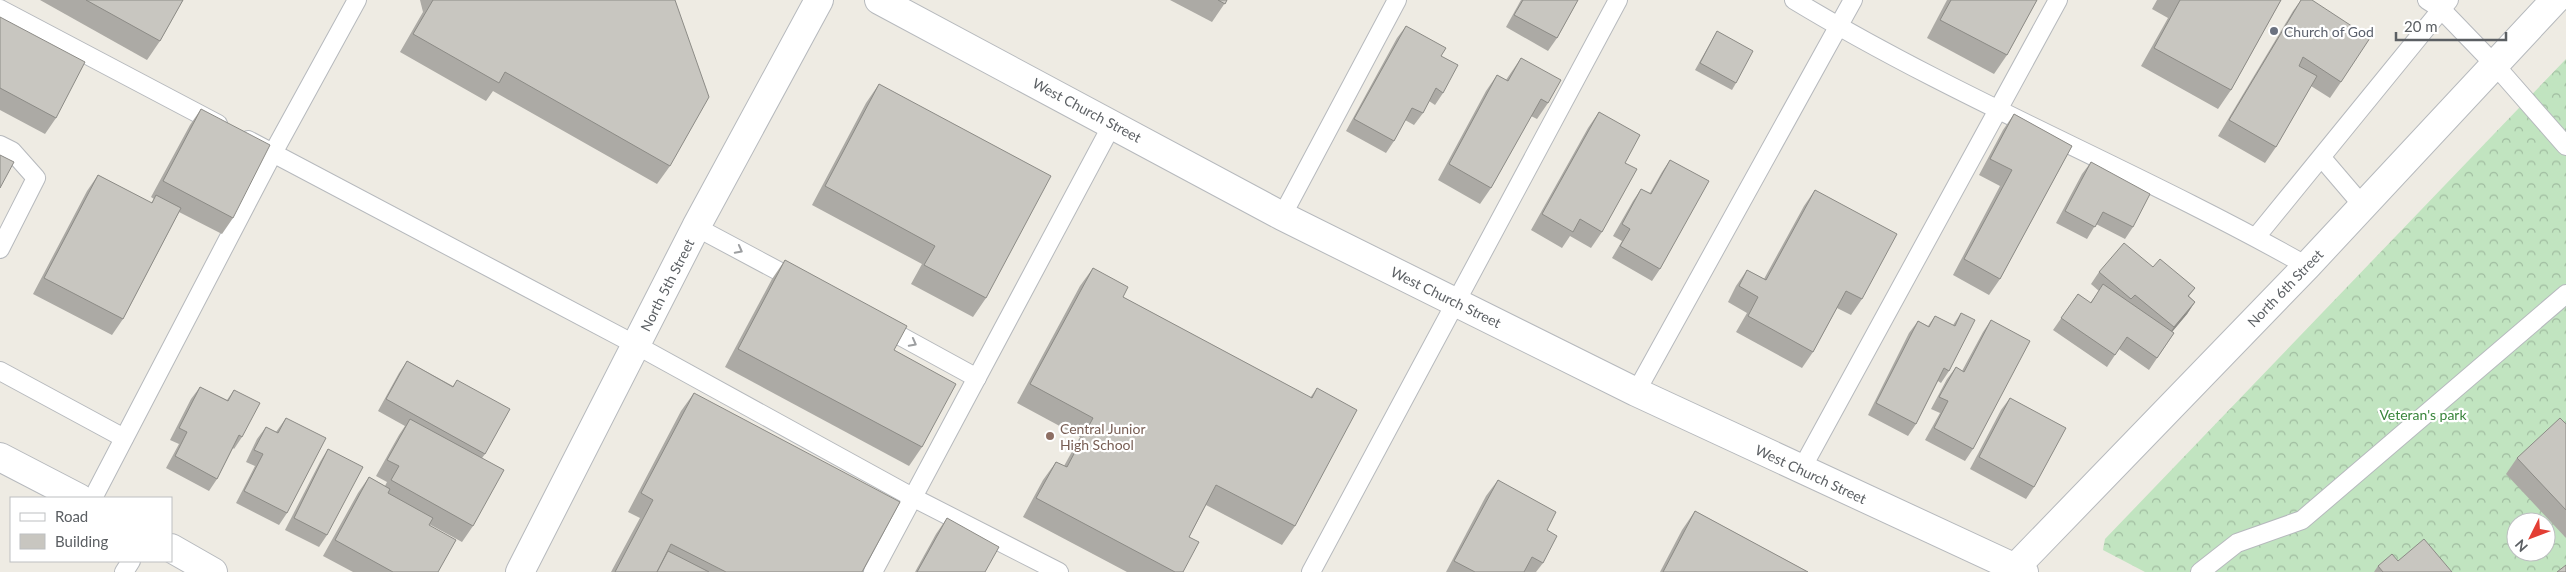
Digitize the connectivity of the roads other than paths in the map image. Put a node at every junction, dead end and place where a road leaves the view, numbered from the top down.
1 (357, 0) edge
2 (819, 0) edge
3 (880, 0) edge
4 (1397, 0) edge
5 (1618, 0) edge
6 (1794, 0) edge
7 (1853, 0) edge
8 (2058, 0) edge
9 (2555, 0) edge
10 (2439, 3) edge
11 (0, 9) edge
12 (1839, 28) junction
13 (2495, 65) junction
14 (1998, 110) junction
15 (1113, 123) junction
16 (0, 145) edge
17 (2566, 146) edge
18 (273, 153) junction
19 (2322, 158) junction
20 (2363, 206) junction
21 (1282, 216) junction
22 (696, 227) junction
23 (2256, 237) junction
24 (0, 248) edge
25 (2307, 266) junction
26 (810, 288) edge
27 (2566, 294) edge
28 (1455, 302) junction
29 (863, 316) edge
30 (636, 345) junction
31 (0, 371) edge
32 (977, 378) junction
33 (1636, 392) junction
34 (124, 438) junction
35 (1, 458) edge
36 (1801, 470) junction
37 (77, 497) edge
38 (94, 497) edge
39 (914, 498) junction
40 (172, 549) edge
41 (2017, 571) edge
42 (213, 572) edge
43 (520, 572) edge
44 (873, 572) edge
45 (1059, 572) edge
46 (1311, 572) edge
47 (2200, 572) edge

1 - 18 lane
2 - 22 street, North 5th Street
3 - 15 street, West Church Street
4 - 21 lane
5 - 28 lane
6 - 12 lane
7 - 12 lane
8 - 14 lane
9 - 13 street, North 6th Street
10 - 13 lane
10 - 19 lane
11 - 18 lane
12 - 14 lane
12 - 33 lane
13 - 17 lane
13 - 20 street, North 6th Street
14 - 23 lane
14 - 36 lane
15 - 21 street, West Church Street
15 - 32 lane
16 - 24 lane
18 - 30 lane
18 - 34 lane
19 - 20 lane
19 - 23 lane
20 - 25 street, North 6th Street
21 - 28 street, West Church Street
22 -> 26 lane
22 - 30 street, North 5th Street
23 - 25 lane
25 - 41 street, North 6th Street
27 - 47 lane
28 - 33 street, West Church Street
28 - 46 lane
29 -> 32 lane
30 - 39 lane
30 - 43 street, North 5th Street
31 - 34 lane
32 - 39 lane
33 - 36 street, West Church Street
34 - 38 lane
35 - 37 street
36 - 41 street, West Church Street
39 - 44 lane
39 - 45 lane
40 - 42 street

